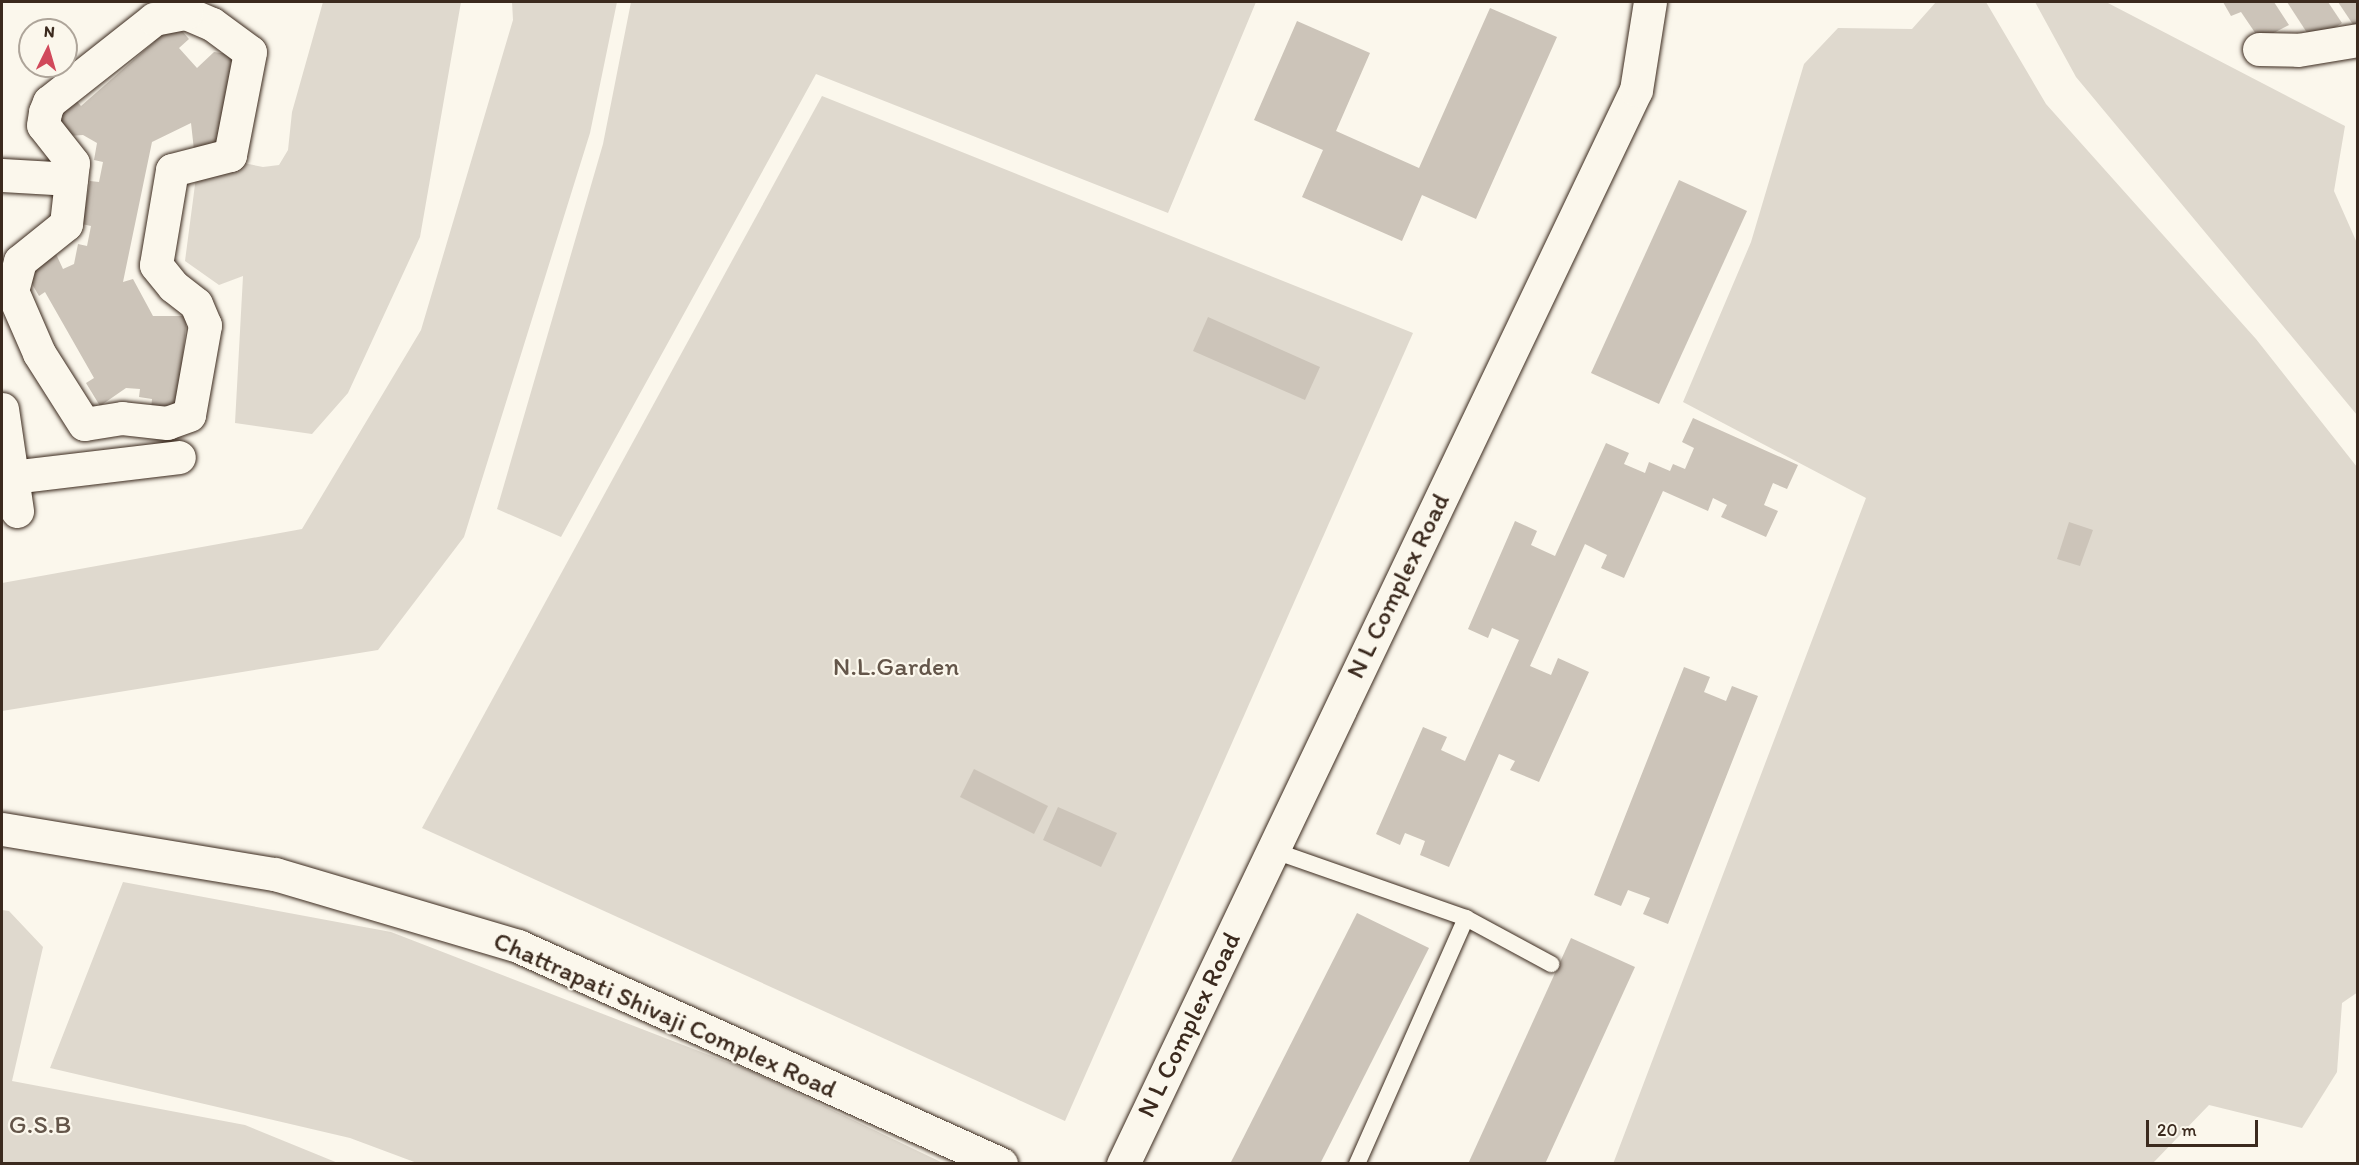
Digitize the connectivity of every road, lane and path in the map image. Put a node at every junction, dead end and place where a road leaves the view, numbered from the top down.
1 (1650, 2) edge
2 (2358, 40) edge
3 (2259, 49) dead end
4 (2, 175) edge
5 (71, 179) junction
6 (7, 288) edge
7 (2, 409) edge
8 (179, 457) dead end
9 (12, 477) junction
10 (17, 512) dead end
11 (2, 829) edge
12 (1272, 850) junction
13 (1466, 918) junction
14 (1551, 964) dead end
15 (1001, 1164) edge
16 (1123, 1164) edge
17 (1358, 1164) edge

1 - 12 street, N L Complex Road
2 - 3 street
4 - 5 street
5 - 6 street
5 - 6 street
7 - 9 street
8 - 9 street
9 - 10 street
11 - 15 street, Chattrapati Shivaji Complex Road
12 - 13 lane
12 - 16 street, N L Complex Road
13 - 14 lane
13 - 17 lane

